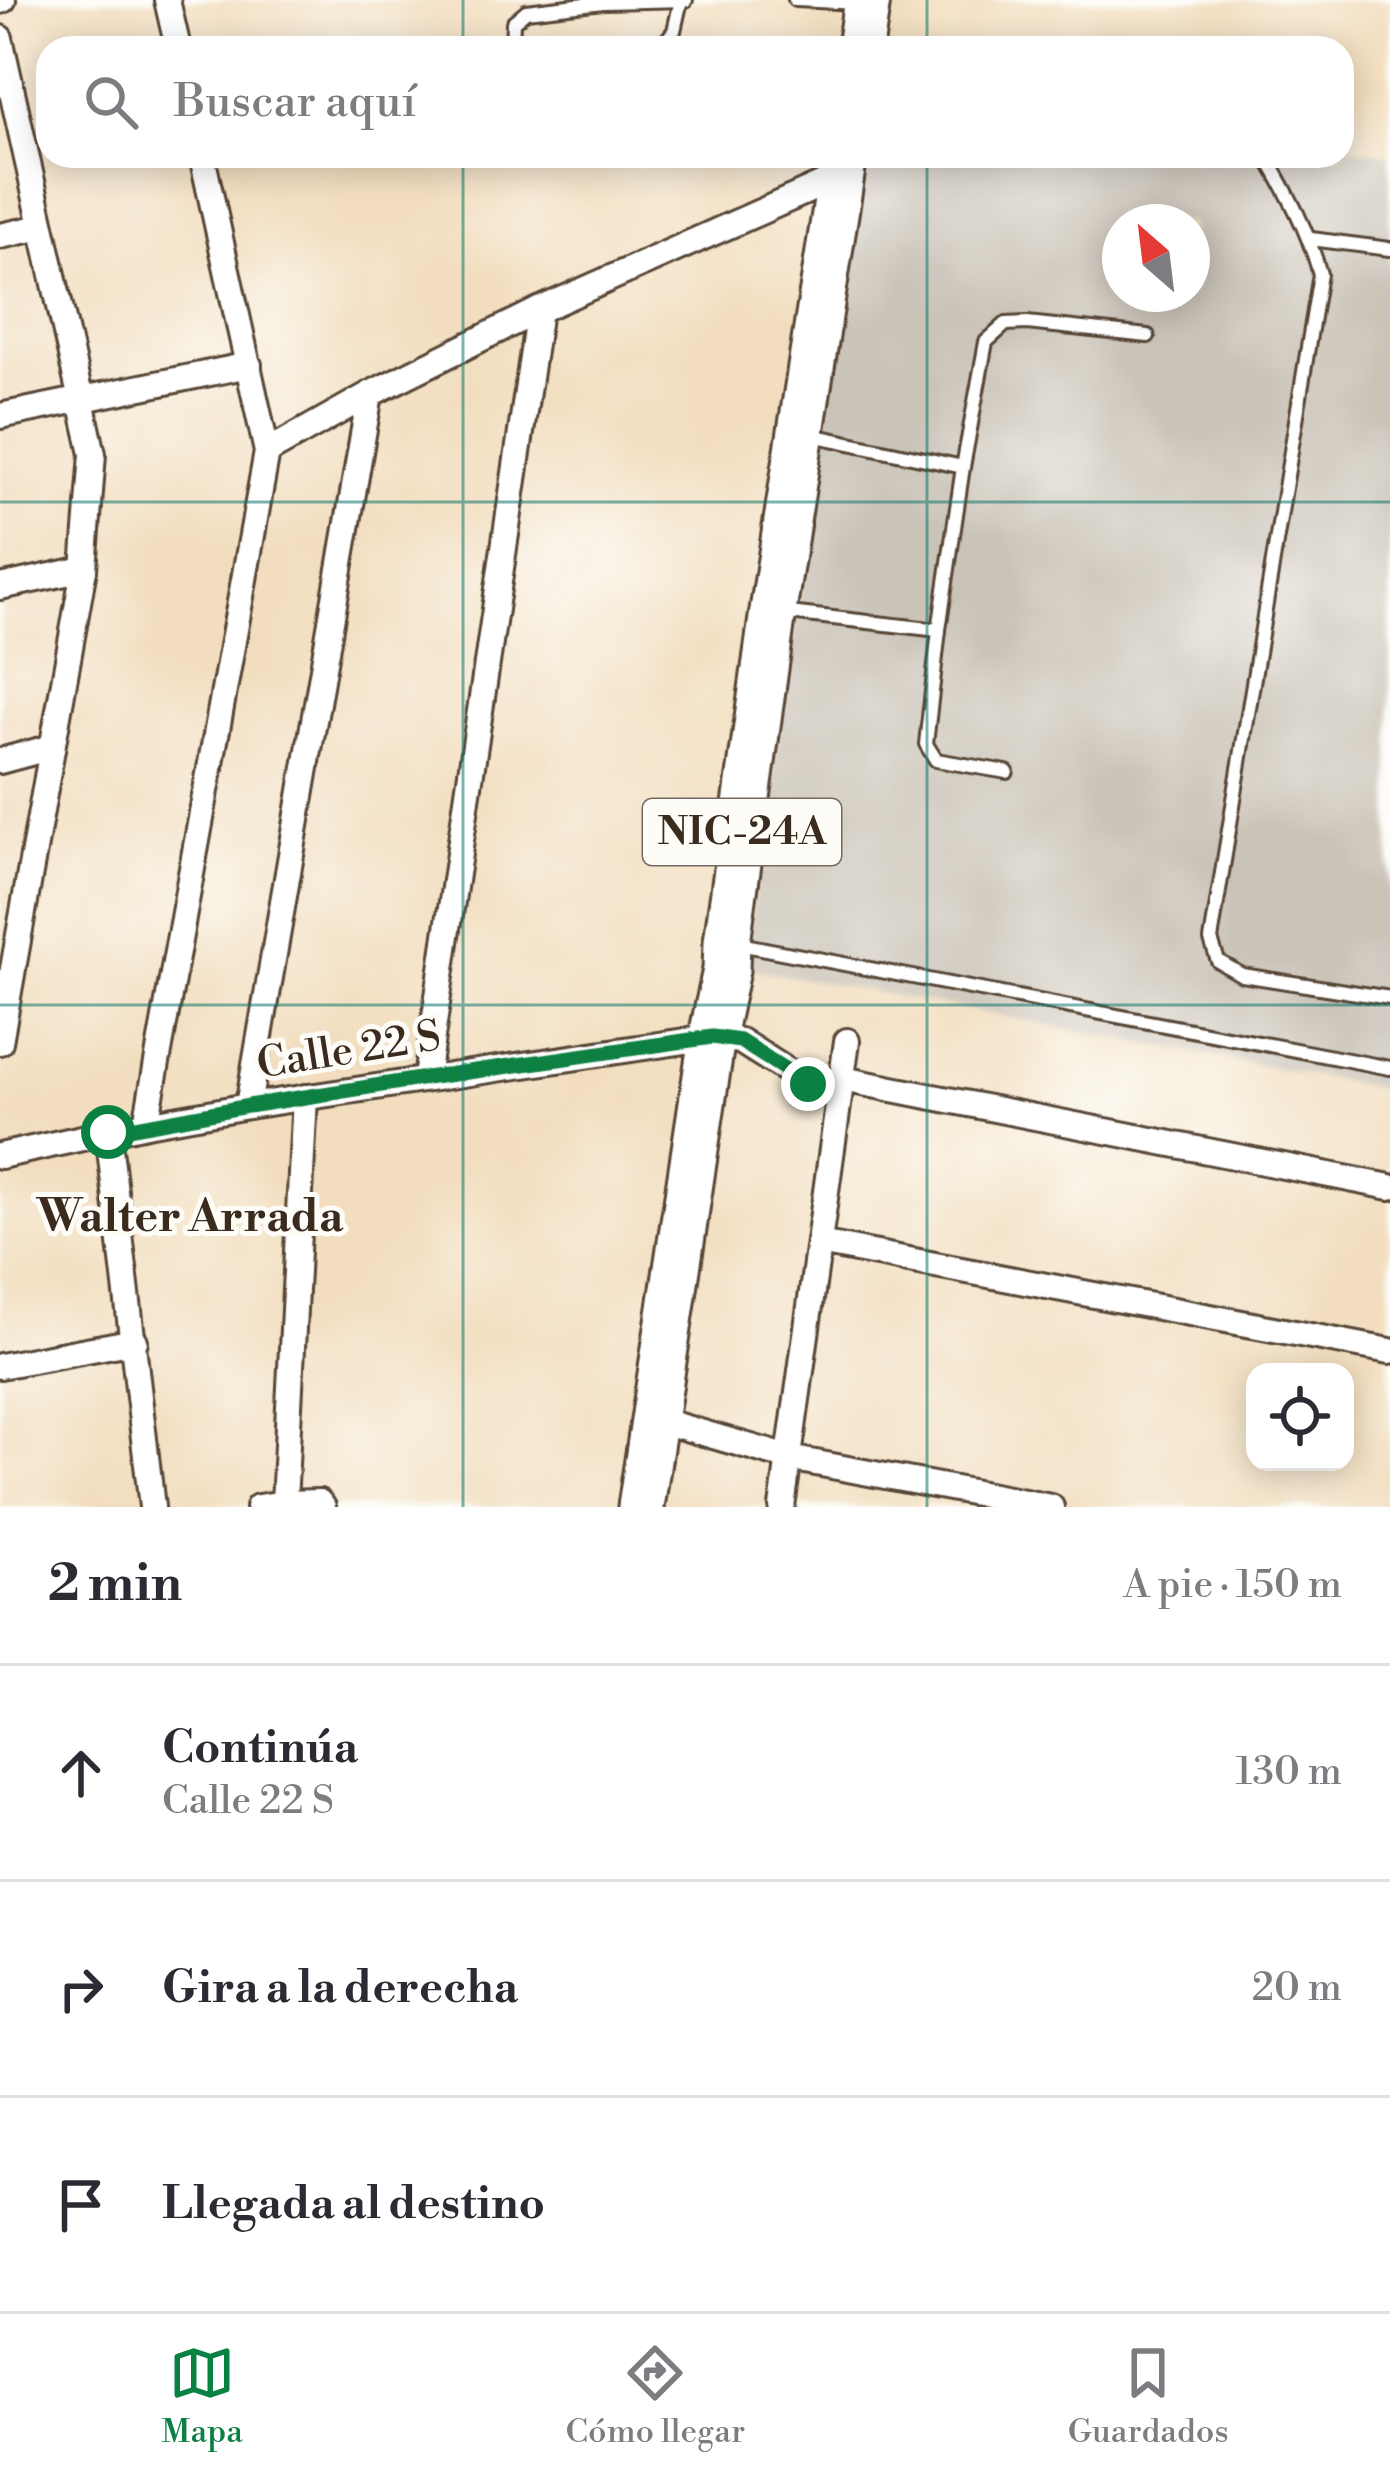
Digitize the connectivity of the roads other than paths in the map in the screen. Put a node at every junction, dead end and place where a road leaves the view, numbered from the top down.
1 (167, 0) edge
2 (683, 0) edge
3 (795, 0) edge
4 (864, 17) edge
5 (175, 36) edge
6 (513, 36) edge
7 (670, 36) edge
8 (0, 38) edge
9 (205, 168) edge
10 (838, 168) edge
11 (842, 168) edge
12 (1273, 168) edge
13 (42, 227) junction
14 (0, 236) edge
15 (1310, 239) junction
16 (1390, 250) edge
17 (539, 310) junction
18 (1148, 336) dead end
19 (249, 365) junction
20 (370, 394) junction
21 (80, 400) junction
22 (0, 416) edge
23 (801, 432) junction
24 (267, 452) junction
25 (964, 467) junction
26 (84, 569) junction
27 (0, 587) edge
28 (773, 611) junction
29 (939, 630) junction
30 (52, 747) junction
31 (0, 761) edge
32 (1006, 772) dead end
33 (11, 922) edge
34 (727, 942) junction
35 (1390, 998) edge
36 (712, 1037) junction
37 (848, 1041) dead end
38 (0, 1042) edge
39 (1390, 1068) edge
40 (426, 1078) junction
41 (842, 1078) junction
42 (305, 1097) junction
43 (248, 1106) junction
44 (146, 1124) junction
45 (108, 1132) junction
46 (0, 1156) edge
47 (1390, 1187) edge
48 (819, 1243) junction
49 (135, 1341) junction
50 (1390, 1351) edge
51 (0, 1366) edge
52 (655, 1419) junction
53 (789, 1458) junction
54 (284, 1503) junction
55 (152, 1507) edge
56 (257, 1507) edge
57 (323, 1507) edge
58 (641, 1507) edge
59 (782, 1507) edge
60 (1051, 1507) edge

1 - 5 street
2 - 6 lane
2 - 7 lane
3 - 4 lane
8 - 13 street
9 - 19 street
10 - 17 street
11 - 23 highway, NIC-24A
12 - 15 lane
13 - 14 street
13 - 21 street
15 - 16 lane
15 - 35 lane
17 - 20 street
17 - 40 street
18 - 25 lane
19 - 21 street
19 - 24 street
20 - 24 street
20 - 43 street
21 - 22 street
21 - 26 street
23 - 25 lane
23 - 28 highway, NIC-24A
24 - 44 street
25 - 29 lane
26 - 27 street
26 - 30 street
28 - 29 lane
28 - 34 highway, NIC-24A
29 - 32 lane
30 - 31 street
30 - 33 street
33 - 38 street
34 - 36 highway, NIC-24A
34 - 39 lane
36 - 40 street, Calle 22 S
36 - 41 street
36 - 52 highway, NIC-24A
37 - 41 street
40 - 42 street, Calle 22 S
41 - 47 street
41 - 48 street
42 - 43 street, Calle 22 S
42 - 54 street
43 - 44 street, Calle 22 S
44 - 45 street, Calle 22 S
45 - 46 street, Calle 22 S
45 - 49 street
48 - 50 street
48 - 53 street
49 - 51 street
49 - 55 street
52 - 53 street
52 - 58 highway, NIC-24A
53 - 59 street
53 - 60 street
54 - 56 street
54 - 57 street

